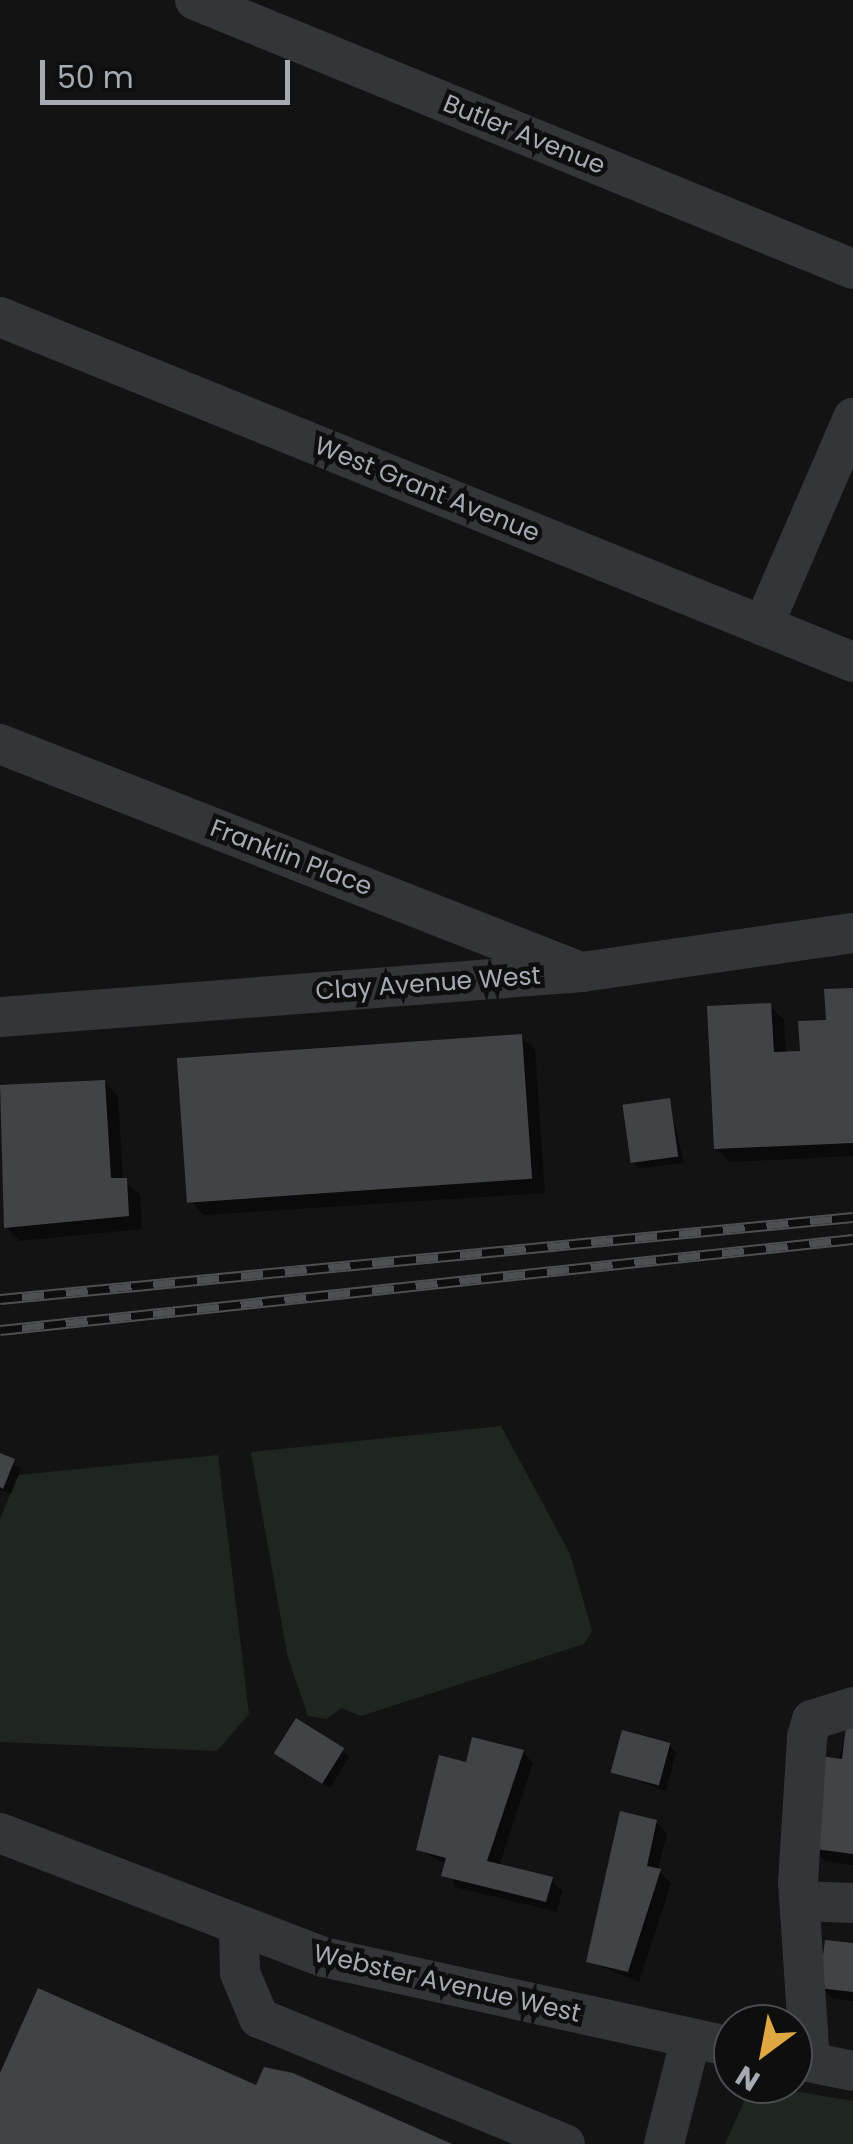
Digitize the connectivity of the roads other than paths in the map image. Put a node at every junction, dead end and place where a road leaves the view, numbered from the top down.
1 (194, 0) edge
2 (853, 270) edge
3 (0, 318) edge
4 (853, 418) edge
5 (764, 626) junction
6 (853, 662) edge
7 (0, 744) edge
8 (853, 933) edge
9 (582, 972) junction
10 (0, 1017) edge
11 (853, 1708) edge
12 (0, 1832) edge
13 (801, 1901) junction
14 (853, 1902) edge
15 (239, 1929) junction
16 (801, 2004) edge
17 (691, 2038) junction
18 (713, 2043) edge
19 (813, 2063) edge
20 (853, 2071) edge
21 (565, 2144) edge
22 (664, 2144) edge

1 - 2 street, Butler Avenue
3 - 5 street, West Grant Avenue
4 - 5 street
5 - 6 street, West Grant Avenue
7 - 9 street, Franklin Place
8 - 9 street, Clay Avenue West
9 - 10 street, Clay Avenue West
11 - 13 street
12 - 15 street, Webster Avenue West
13 - 14 street
13 - 16 street
15 - 17 street, Webster Avenue West
15 - 21 street
17 - 18 street, Webster Avenue West
17 - 22 street
19 - 20 street

